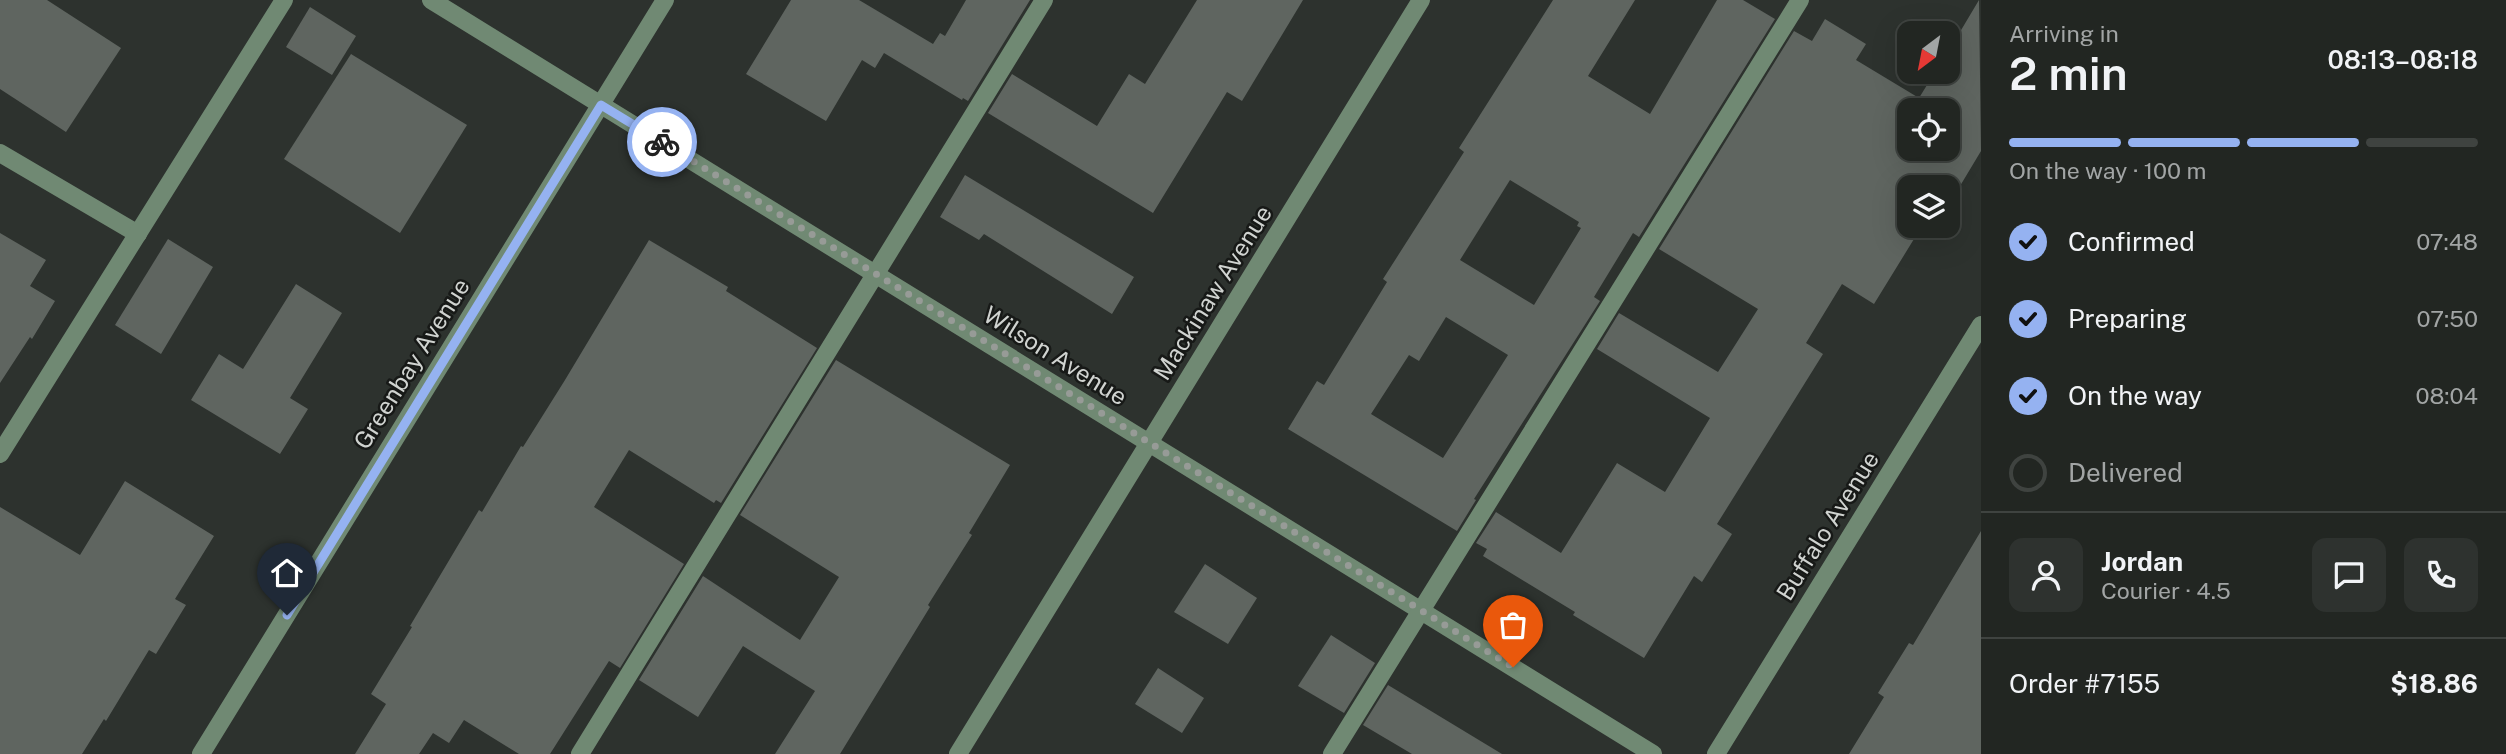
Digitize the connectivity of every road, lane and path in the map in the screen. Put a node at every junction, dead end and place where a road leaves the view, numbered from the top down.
1 (284, 0) edge
2 (431, 0) edge
3 (665, 0) edge
4 (1044, 0) edge
5 (1421, 0) edge
6 (1800, 0) edge
7 (601, 105) junction
8 (0, 153) edge
9 (138, 234) junction
10 (874, 273) junction
11 (1981, 324) edge
12 (1149, 443) junction
13 (0, 454) edge
14 (1420, 610) junction
15 (201, 754) edge
16 (580, 754) edge
17 (958, 754) edge
18 (1332, 754) edge
19 (1653, 754) edge
20 (1716, 754) edge

1 - 9 street
2 - 7 street, Wilson Avenue
3 - 7 street, Greenbay Avenue
4 - 10 street
5 - 12 street, Mackinaw Avenue
6 - 14 street
7 - 10 street, Wilson Avenue
7 - 15 street, Greenbay Avenue
8 - 9 street
9 - 13 street
10 - 12 street, Wilson Avenue
10 - 16 street
11 - 20 street, Buffalo Avenue
12 - 14 street, Wilson Avenue
12 - 17 street, Mackinaw Avenue
14 - 18 street
14 - 19 street, Wilson Avenue

